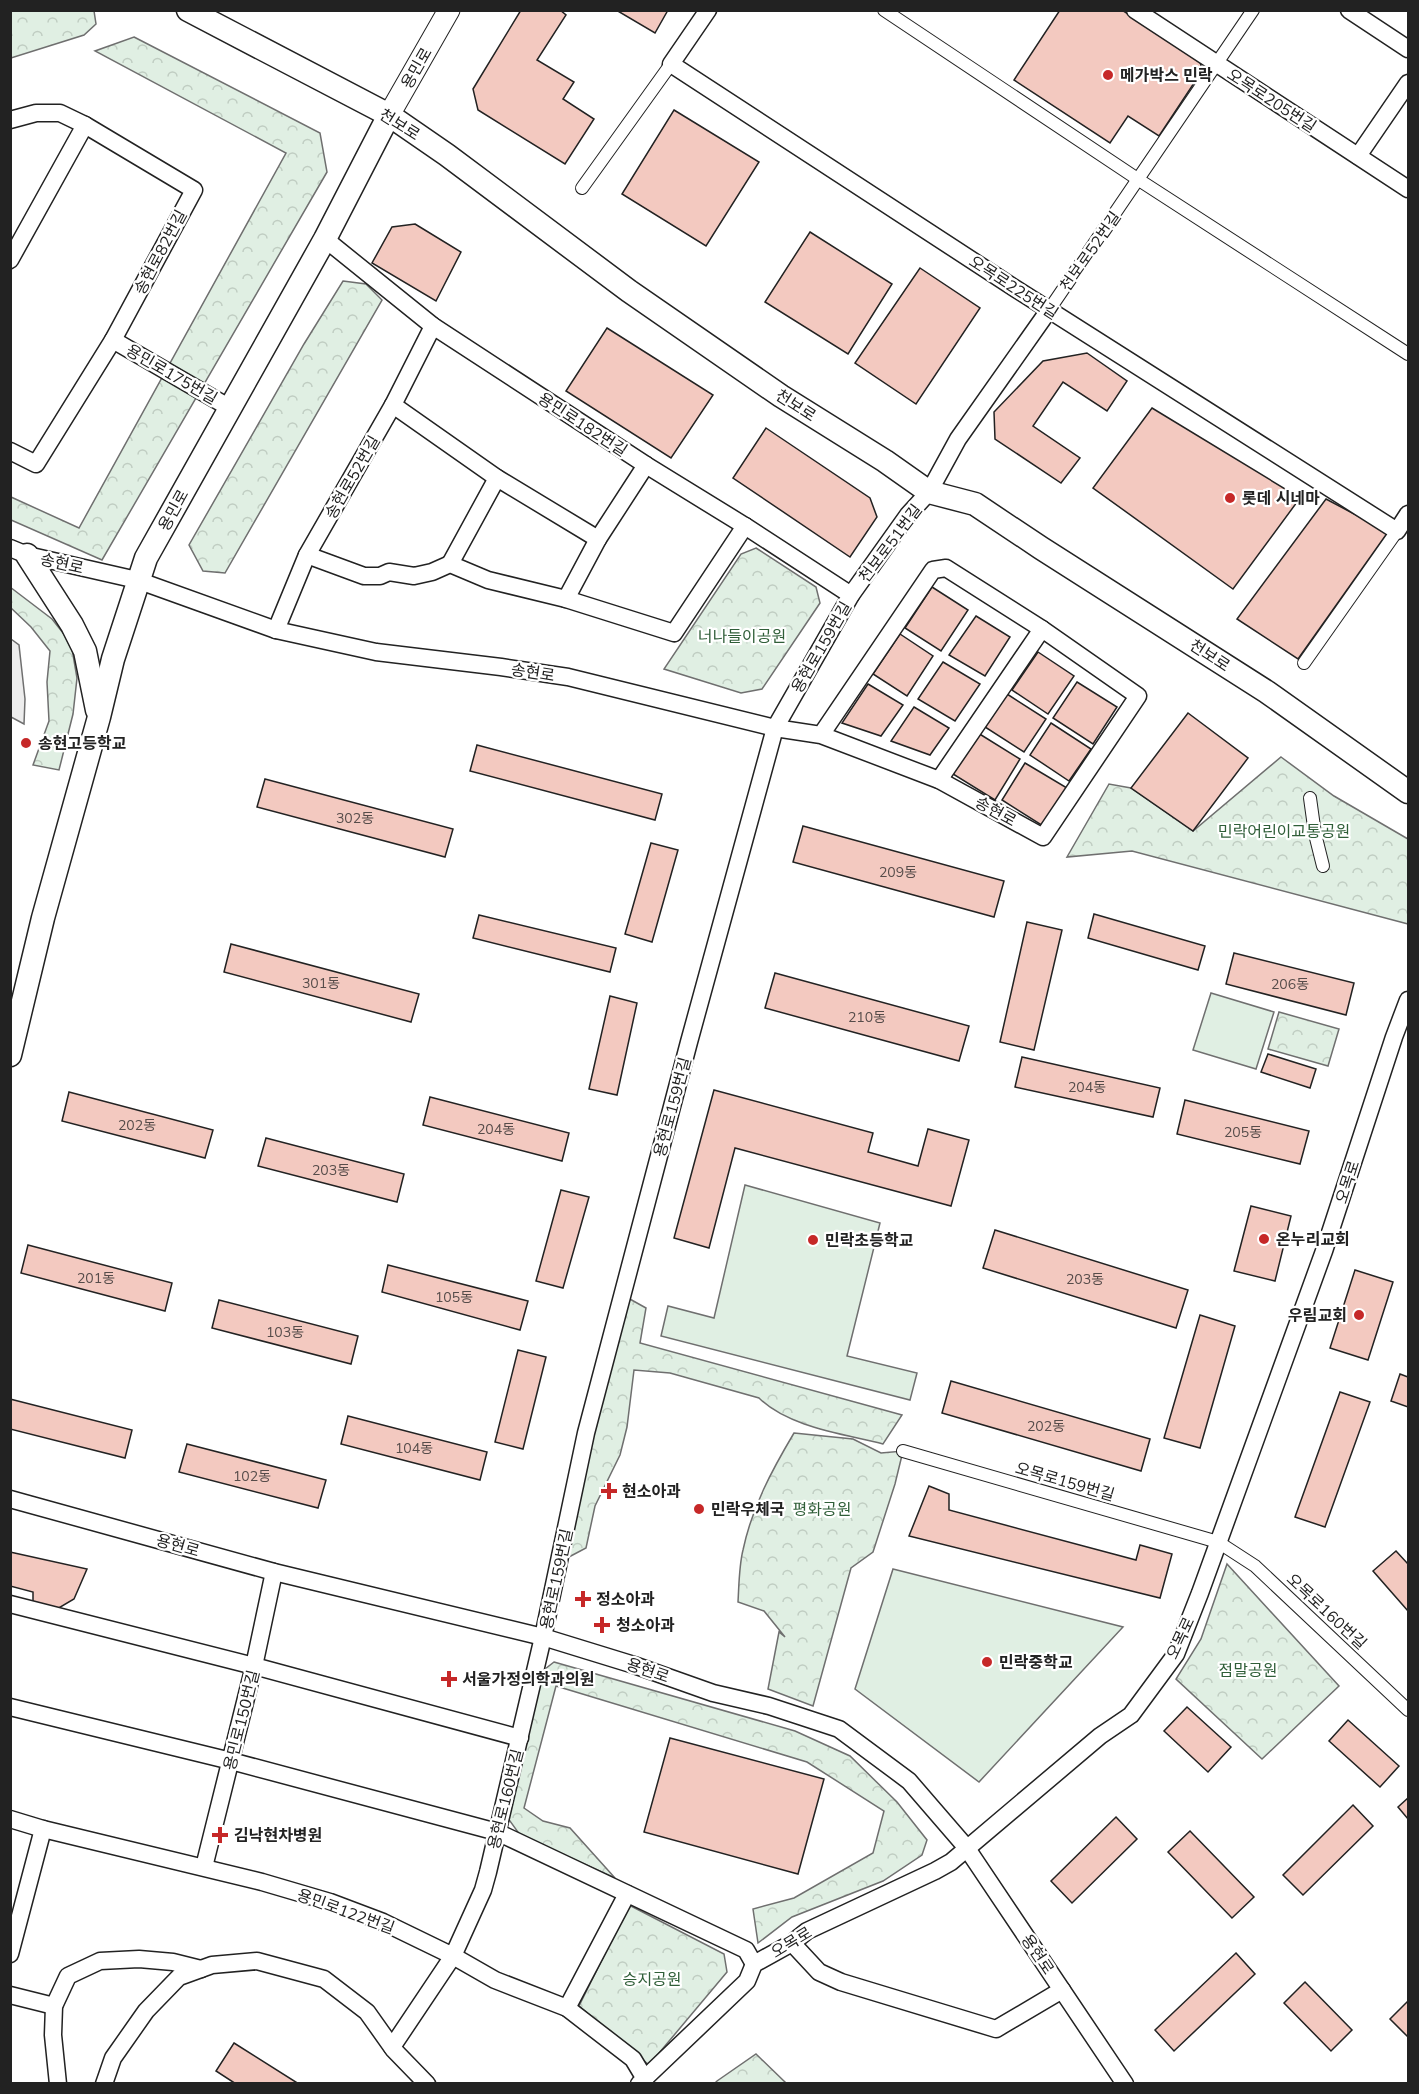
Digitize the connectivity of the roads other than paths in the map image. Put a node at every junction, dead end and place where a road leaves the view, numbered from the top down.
1 (188, 10) edge
2 (449, 10) edge
3 (708, 10) edge
4 (884, 10) edge
5 (1135, 10) edge
6 (1253, 10) edge
7 (1349, 10) edge
8 (1408, 49) edge
9 (671, 64) junction
10 (1217, 64) junction
11 (1408, 83) edge
12 (388, 115) junction
13 (10, 120) edge
14 (85, 125) junction
15 (1358, 156) junction
16 (1139, 180) junction
17 (582, 188) dead end
18 (1408, 189) edge
19 (325, 239) junction
20 (10, 260) edge
21 (1049, 310) junction
22 (433, 326) junction
23 (113, 340) junction
24 (1408, 354) edge
25 (393, 405) junction
26 (230, 408) junction
27 (10, 451) edge
28 (646, 465) junction
29 (497, 478) junction
30 (930, 492) junction
31 (1408, 514) edge
32 (745, 526) junction
33 (1397, 531) junction
34 (598, 539) junction
35 (19, 551) edge
36 (307, 555) junction
37 (450, 564) junction
38 (137, 580) junction
39 (851, 595) junction
40 (566, 599) junction
41 (1042, 629) junction
42 (276, 630) junction
43 (1304, 663) dead end
44 (99, 717) junction
45 (775, 728) junction
46 (821, 735) junction
47 (939, 780) junction
48 (1408, 792) edge
49 (1311, 798) dead end
50 (1323, 866) dead end
51 (1408, 1000) edge
52 (10, 1055) edge
53 (903, 1451) dead end
54 (10, 1499) edge
55 (1218, 1542) junction
56 (274, 1572) junction
57 (10, 1604) edge
58 (543, 1637) junction
59 (254, 1666) junction
60 (10, 1707) edge
61 (1408, 1710) edge
62 (520, 1738) junction
63 (231, 1761) junction
64 (10, 1819) edge
65 (43, 1829) junction
66 (497, 1832) junction
67 (966, 1847) junction
68 (204, 1867) junction
69 (627, 1894) junction
70 (792, 1943) junction
71 (10, 1954) edge
72 (453, 1956) junction
73 (754, 1964) junction
74 (201, 1969) junction
75 (1062, 1990) junction
76 (10, 1995) edge
77 (54, 2006) junction
78 (567, 2008) junction
79 (392, 2047) junction
80 (642, 2081) edge
81 (58, 2084) edge
82 (104, 2084) edge
83 (427, 2084) edge
84 (1125, 2084) edge

1 - 12 main road, 천보로
2 - 12 street, 용민로
3 - 9 street
4 - 16 street
5 - 10 street, 오목로205번길
6 - 10 street, 천보로52번길
7 - 8 street
9 - 17 street
9 - 21 street, 오목로225번길
10 - 15 street, 오목로205번길
10 - 16 street, 천보로52번길
11 - 15 street
12 - 19 main road, 용민로
12 - 30 main road, 천보로
13 - 14 street, 송현로82번길
14 - 20 street
14 - 23 street, 송현로82번길
15 - 18 street, 오목로205번길
16 - 21 street, 천보로52번길
16 - 24 street
19 - 22 street, 용민로182번길
19 - 26 main road, 용민로
21 - 30 street, 천보로52번길
21 - 33 street, 오목로225번길
22 - 25 street, 송현로52번길
22 - 28 street, 용민로182번길
23 - 26 street, 용민로175번길
23 - 27 street, 송현로82번길
25 - 29 street
25 - 36 street, 송현로52번길
26 - 38 main road, 용민로
28 - 32 street, 용민로182번길
28 - 34 street
29 - 34 street
29 - 37 street
30 - 39 street, 천보로51번길
30 - 48 main road, 천보로
31 - 33 street
32 - 39 street, 용민로182번길
32 - 40 street
33 - 43 street
34 - 40 street
35 - 38 street, 송현로
35 - 44 main road
36 - 37 street
36 - 42 street, 송현로52번길
37 - 40 street
38 - 42 street, 송현로
38 - 44 main road, 용민로
39 - 45 street, 용현로159번길
41 - 46 street
41 - 47 street
41 - 47 street, 송현로
42 - 45 street, 송현로
44 - 52 main road, 용민로
45 - 46 street, 송현로
45 - 58 street, 용현로159번길
46 - 47 street, 송현로
49 - 50 street
51 - 55 street, 오목로
53 - 55 street, 오목로159번길
54 - 56 street, 용현로
55 - 61 street, 오목로160번길
55 - 67 street, 오목로
56 - 58 street, 용현로
56 - 59 street, 용민로150번길
57 - 59 street
58 - 62 street, 용현로160번길
58 - 67 street, 용현로
59 - 62 street
59 - 63 street, 용민로150번길
60 - 63 street
62 - 66 street, 용현로160번길
63 - 66 street
63 - 68 street, 용민로150번길
64 - 65 street, 용민로122번길
65 - 68 street, 용민로122번길
65 - 71 street
66 - 69 street
66 - 72 street, 용현로160번길
67 - 70 street, 오목로
67 - 75 street, 용현로
68 - 72 street, 용민로122번길
69 - 73 street
69 - 78 street
70 - 73 street, 오목로
70 - 75 street
72 - 78 street, 용민로122번길
72 - 79 street, 용현로160번길
73 - 80 street, 오목로
74 - 77 street
74 - 79 street
74 - 82 street
75 - 84 street, 용현로
76 - 77 street
77 - 81 street
78 - 80 street, 용민로122번길
79 - 83 street

